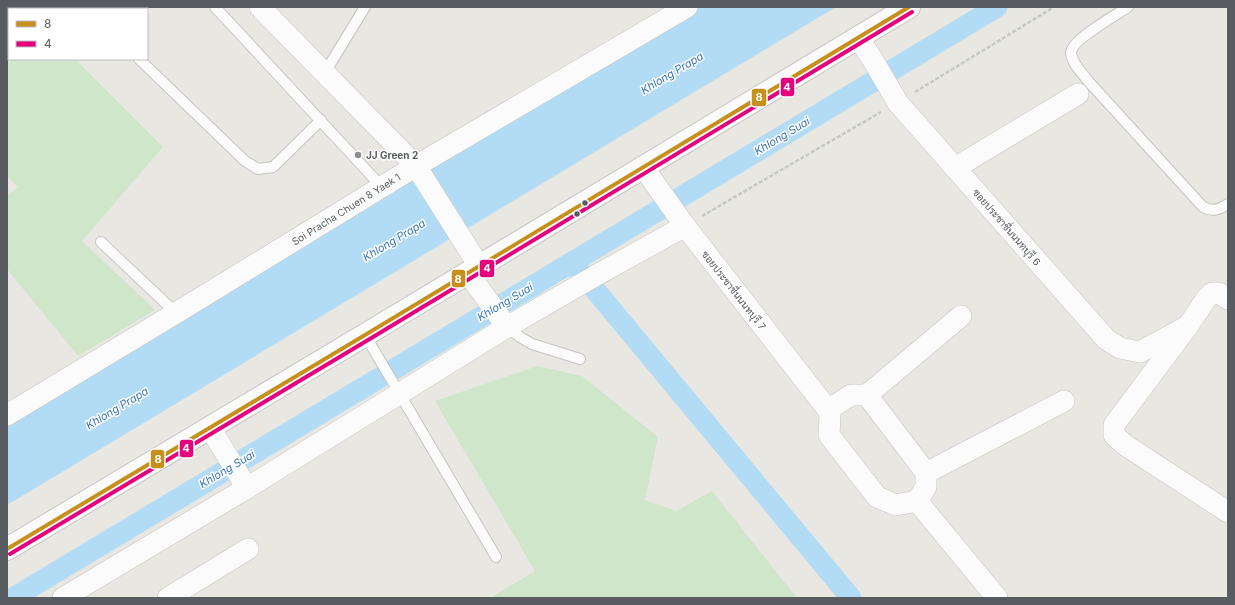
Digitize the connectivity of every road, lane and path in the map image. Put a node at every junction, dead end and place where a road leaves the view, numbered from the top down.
1 (215, 7) edge
2 (260, 7) edge
3 (365, 7) edge
4 (909, 7) edge
5 (1054, 7) edge
6 (1128, 7) edge
7 (684, 8) edge
8 (858, 37) junction
9 (140, 60) edge
10 (324, 74) junction
11 (1078, 94) dead end
12 (896, 99) junction
13 (321, 120) junction
14 (643, 167) junction
15 (417, 168) junction
16 (955, 168) junction
17 (382, 187) junction
18 (1228, 204) edge
19 (681, 221) junction
20 (101, 242) dead end
21 (473, 270) junction
22 (1228, 299) edge
23 (176, 313) junction
24 (961, 316) dead end
25 (505, 324) junction
26 (1188, 326) junction
27 (365, 335) junction
28 (580, 359) dead end
29 (397, 389) junction
30 (867, 395) junction
31 (1064, 401) dead end
32 (828, 410) junction
33 (7, 415) edge
34 (210, 428) junction
35 (926, 473) junction
36 (244, 483) junction
37 (917, 501) junction
38 (1228, 512) edge
39 (248, 549) dead end
40 (7, 550) edge
41 (496, 557) dead end
42 (62, 598) edge
43 (168, 598) edge
44 (997, 598) edge

1 - 13 lane
2 - 10 street
3 - 10 lane
4 - 8 main road
5 - 12 path
6 - 18 lane
7 - 15 street, Soi Pracha Chuen 8 Yaek 1
8 - 12 street, ซอยประชาชื่นนนทบุรี 6
8 - 14 main road
9 - 13 lane
10 - 15 street
11 - 16 street
12 - 16 street, ซอยประชาชื่นนนทบุรี 6
12 - 19 path
13 - 17 lane
14 - 19 street, ซอยประชาชื่นนนทบุรี 7
14 - 21 main road
15 - 17 street, Soi Pracha Chuen 8 Yaek 1
15 - 21 street
16 - 26 street, ซอยประชาชื่นนนทบุรี 6
17 - 23 street, Soi Pracha Chuen 8 Yaek 1
19 - 25 street
19 - 32 street, ซอยประชาชื่นนนทบุรี 7
20 - 23 lane
21 - 25 street
21 - 27 main road
22 - 26 street
23 - 33 street, Soi Pracha Chuen 8 Yaek 1
24 - 30 street
25 - 28 lane
25 - 29 street
26 - 38 street
27 - 29 lane
27 - 34 main road
29 - 36 street
29 - 41 lane
30 - 32 street
30 - 35 street
31 - 35 street
32 - 37 street
34 - 36 street
34 - 40 main road
35 - 37 street
36 - 42 street
37 - 44 street
39 - 43 street

